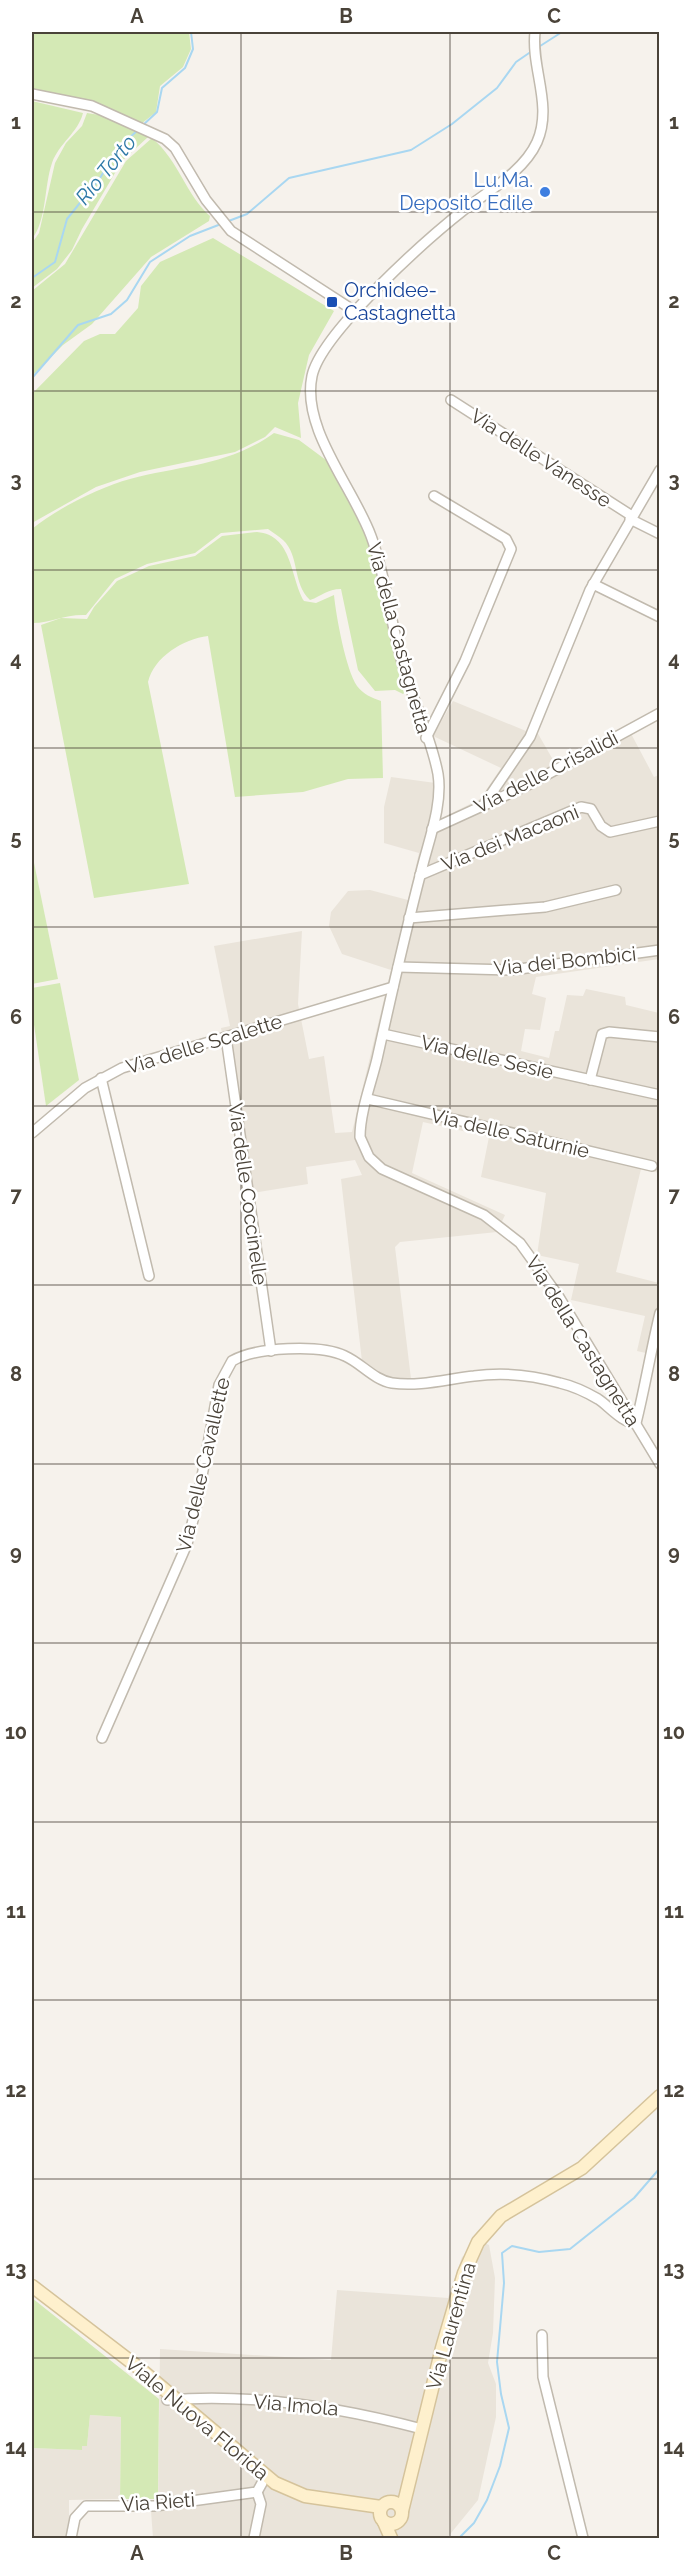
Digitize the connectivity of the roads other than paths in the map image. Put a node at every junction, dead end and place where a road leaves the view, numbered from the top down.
1 (534, 36) edge
2 (32, 94) edge
3 (356, 312) junction
4 (451, 400) dead end
5 (660, 470) edge
6 (434, 496) dead end
7 (631, 518) junction
8 (660, 534) edge
9 (593, 584) junction
10 (660, 617) edge
11 (660, 713) edge
12 (426, 738) junction
13 (485, 803) junction
14 (660, 821) edge
15 (432, 829) junction
16 (420, 875) junction
17 (616, 890) dead end
18 (409, 918) junction
19 (660, 950) edge
20 (398, 967) junction
21 (393, 987) junction
22 (383, 1034) junction
23 (226, 1037) junction
24 (660, 1037) edge
25 (101, 1078) junction
26 (590, 1080) junction
27 (660, 1095) edge
28 (368, 1100) junction
29 (32, 1133) edge
30 (652, 1166) dead end
31 (148, 1276) dead end
32 (660, 1313) edge
33 (271, 1351) junction
34 (636, 1423) junction
35 (660, 1464) edge
36 (102, 1738) dead end
37 (660, 2096) edge
38 (32, 2286) edge
39 (32, 2294) edge
40 (542, 2335) dead end
41 (171, 2399) junction
42 (422, 2429) junction
43 (418, 2445) junction
44 (259, 2488) junction
45 (383, 2512) junction
46 (400, 2516) junction
47 (71, 2538) edge
48 (254, 2538) edge
49 (392, 2538) edge
50 (583, 2538) edge

1 - 3 street, Via della Castagnetta
2 - 3 street
3 - 12 street, Via della Castagnetta
4 - 7 street, Via delle Vanesse
5 - 7 street
6 - 12 street
7 - 8 street, Via delle Vanesse
7 - 9 street
9 - 10 street
9 - 13 street
11 - 13 street, Via delle Crisalidi
12 - 15 street, Via della Castagnetta
13 - 15 street, Via delle Crisalidi
14 - 16 street, Via dei Macaoni
15 - 16 street, Via della Castagnetta
16 - 18 street, Via della Castagnetta
17 - 18 street
18 - 20 street, Via della Castagnetta
19 - 20 street, Via dei Bombici
20 - 21 street, Via della Castagnetta
21 - 22 street, Via della Castagnetta
21 - 23 street, Via delle Scalette
22 - 26 street, Via delle Sesie
22 - 28 street, Via della Castagnetta
23 - 25 street, Via delle Scalette
23 - 33 street, Via delle Coccinelle
24 - 26 street
25 - 29 street, Via delle Scalette
25 - 31 street
26 - 27 street, Via delle Sesie
28 - 30 street, Via delle Saturnie
28 - 34 street, Via della Castagnetta
32 - 34 street
33 - 34 street, Via delle Cavallette
33 - 36 street, Via delle Cavallette
34 - 35 street, Via della Castagnetta
37 - 42 street, Via Laurentina
38 - 41 street, Viale Nuova Florida
39 - 41 street, Viale Nuova Florida
40 - 50 street
41 - 42 street, Via Imola
41 - 44 street, Viale Nuova Florida
41 - 45 street, Viale Nuova Florida
42 - 43 street, Via Laurentina
43 - 45 street, Via Laurentina
43 - 46 street, Via Laurentina
44 - 45 street, Viale Nuova Florida
44 - 47 street, Via Rieti
44 - 48 street
45 - 46 street
45 - 46 street
45 - 49 street, Via Laurentina
46 - 49 street, Via Laurentina

